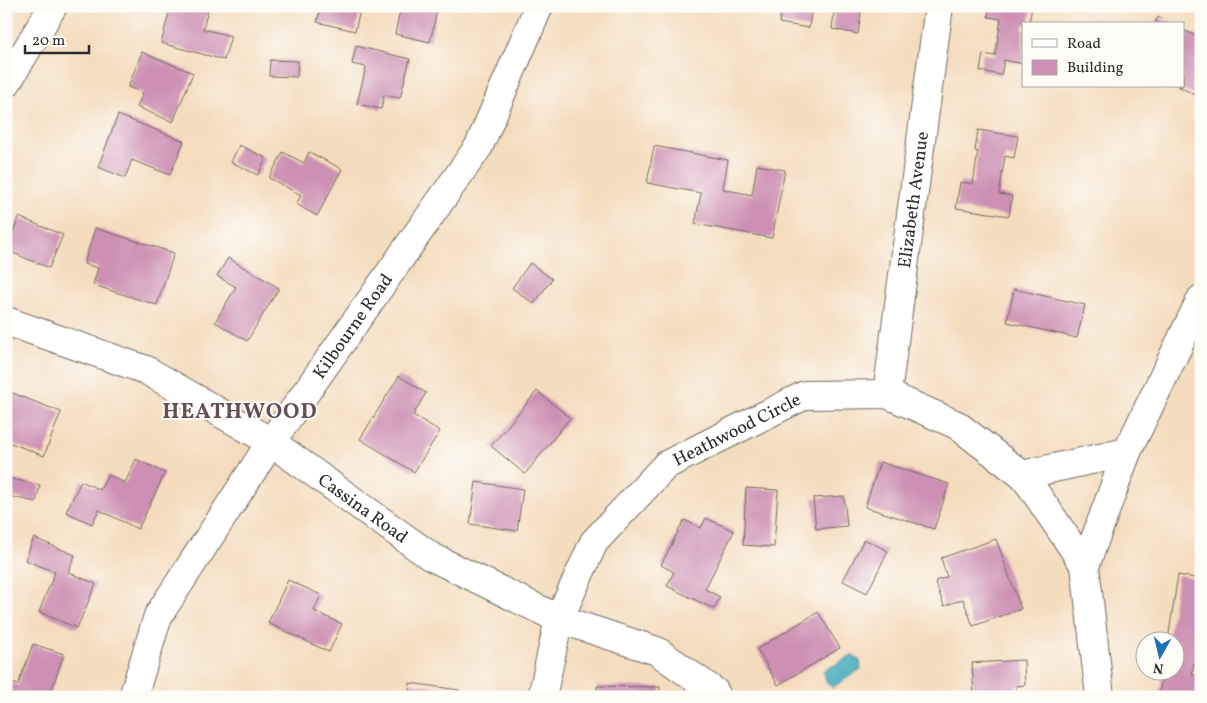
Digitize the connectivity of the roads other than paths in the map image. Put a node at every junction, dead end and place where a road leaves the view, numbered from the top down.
1 (53, 6) edge
2 (539, 6) edge
3 (939, 6) edge
4 (6, 84) edge
5 (1201, 298) edge
6 (6, 322) edge
7 (887, 394) junction
8 (271, 442) junction
9 (1127, 452) junction
10 (1022, 475) junction
11 (1085, 566) junction
12 (559, 619) junction
13 (133, 697) edge
14 (542, 697) edge
15 (718, 697) edge
16 (1100, 697) edge

1 - 4 street
2 - 8 street, Kilbourne Road
3 - 7 street, Elizabeth Avenue
5 - 9 street
6 - 8 street, Cassina Road
7 - 10 street, Heathwood Circle
7 - 12 street, Heathwood Circle
8 - 12 street, Cassina Road
8 - 13 street, Kilbourne Road
9 - 10 street
9 - 11 street
10 - 11 street, Heathwood Circle
11 - 16 street, Heathwood Circle
12 - 14 street, Heathwood Circle
12 - 15 street, Cassina Road

